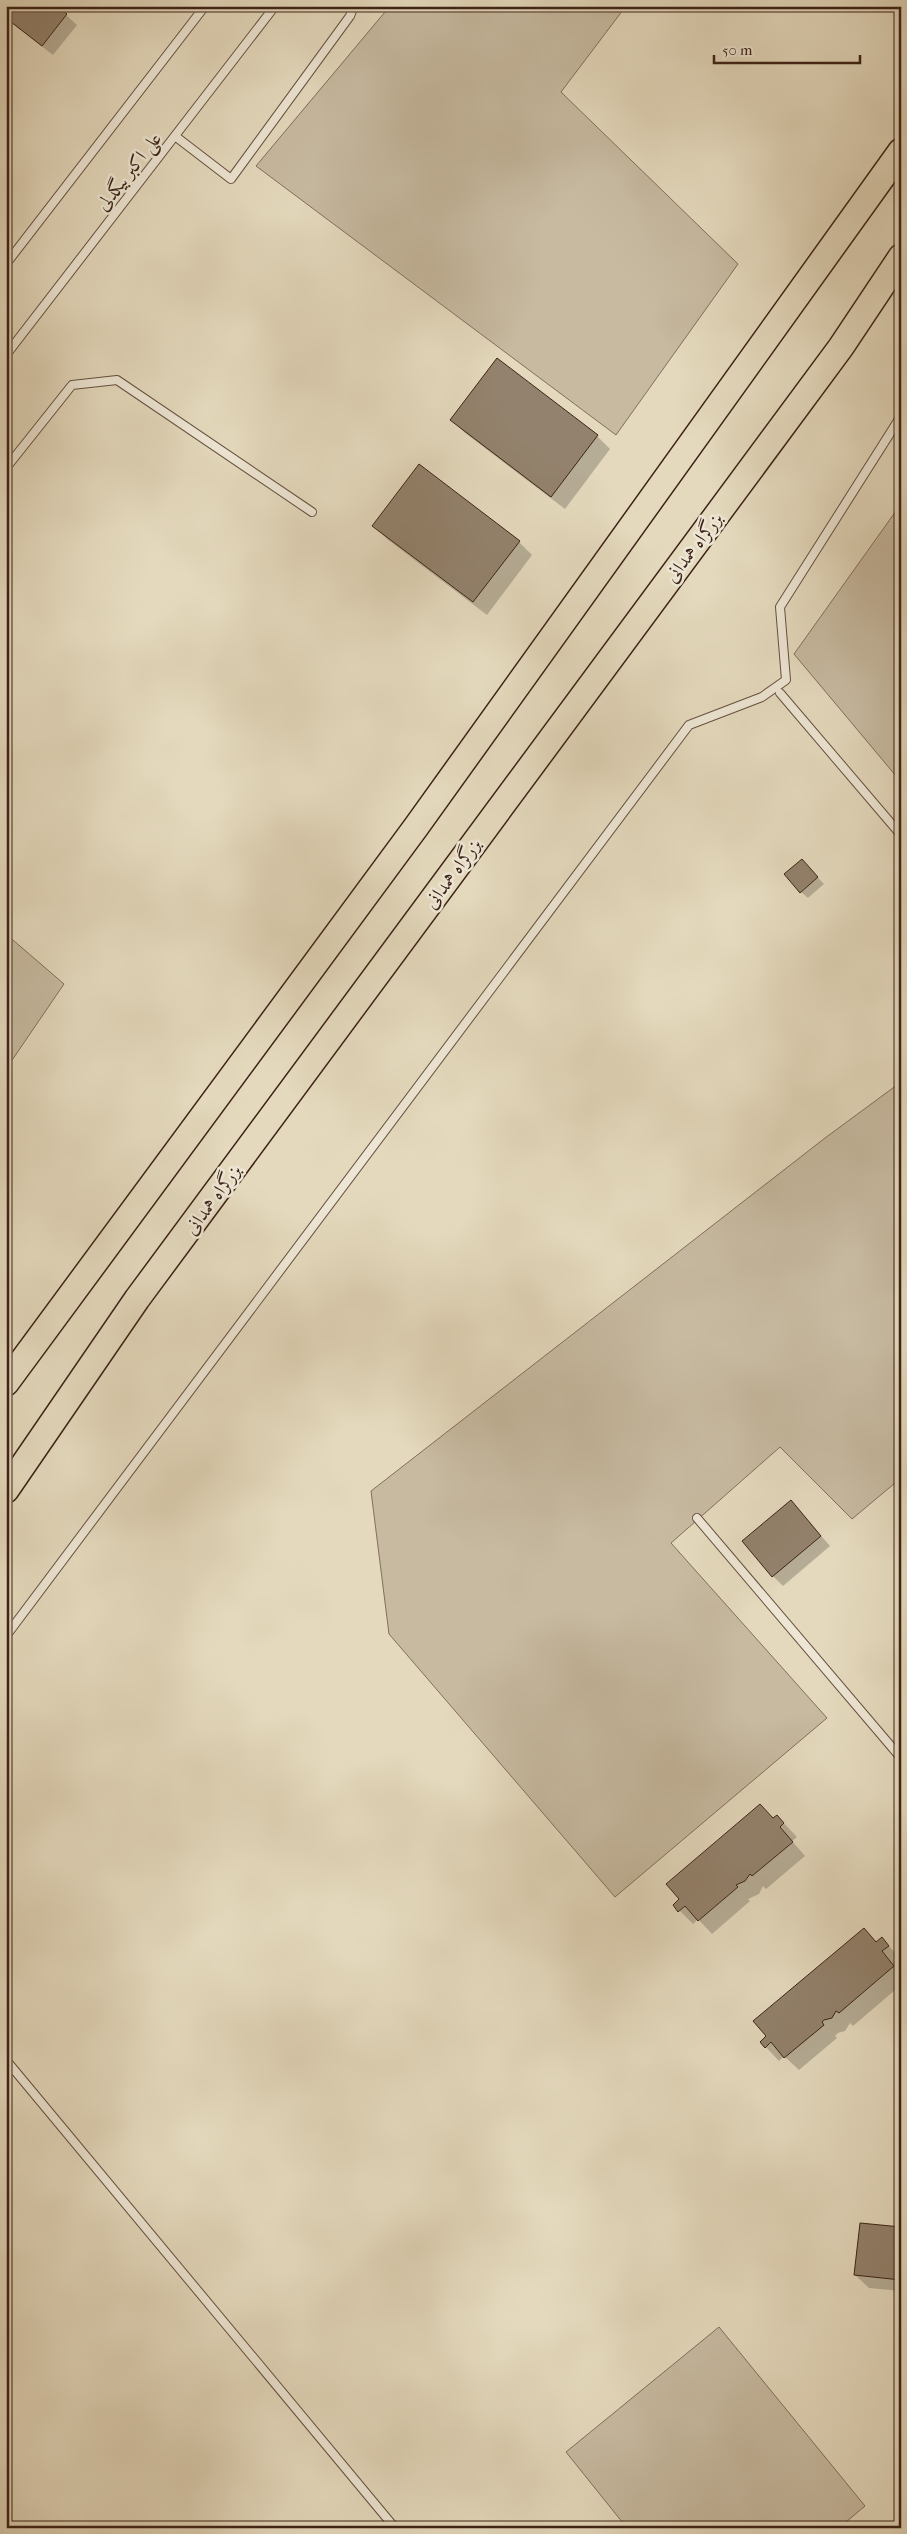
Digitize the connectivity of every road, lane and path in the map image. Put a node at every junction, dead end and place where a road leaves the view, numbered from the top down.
1 (205, 6) edge
2 (275, 6) edge
3 (354, 6) edge
4 (175, 136) junction
5 (901, 151) edge
6 (901, 257) edge
7 (6, 264) edge
8 (901, 276) edge
9 (841, 347) junction
10 (6, 355) edge
11 (901, 416) edge
12 (6, 468) edge
13 (312, 512) dead end
14 (780, 692) dead end
15 (901, 835) edge
16 (6, 1383) edge
17 (6, 1490) edge
18 (698, 1518) dead end
19 (6, 1636) edge
20 (901, 1758) edge
21 (6, 2060) edge
22 (395, 2528) edge

1 - 7 lane, علی اکبر بیگدلی
2 - 4 lane, علی اکبر بیگدلی
3 - 4 lane
4 - 10 lane, علی اکبر بیگدلی
5 - 16 highway
6 - 9 highway, بزرگراه همدانی
8 - 9 highway
9 - 17 highway, بزرگراه همدانی
11 - 19 lane
12 - 13 lane
14 - 15 lane
18 - 20 lane
21 - 22 lane

